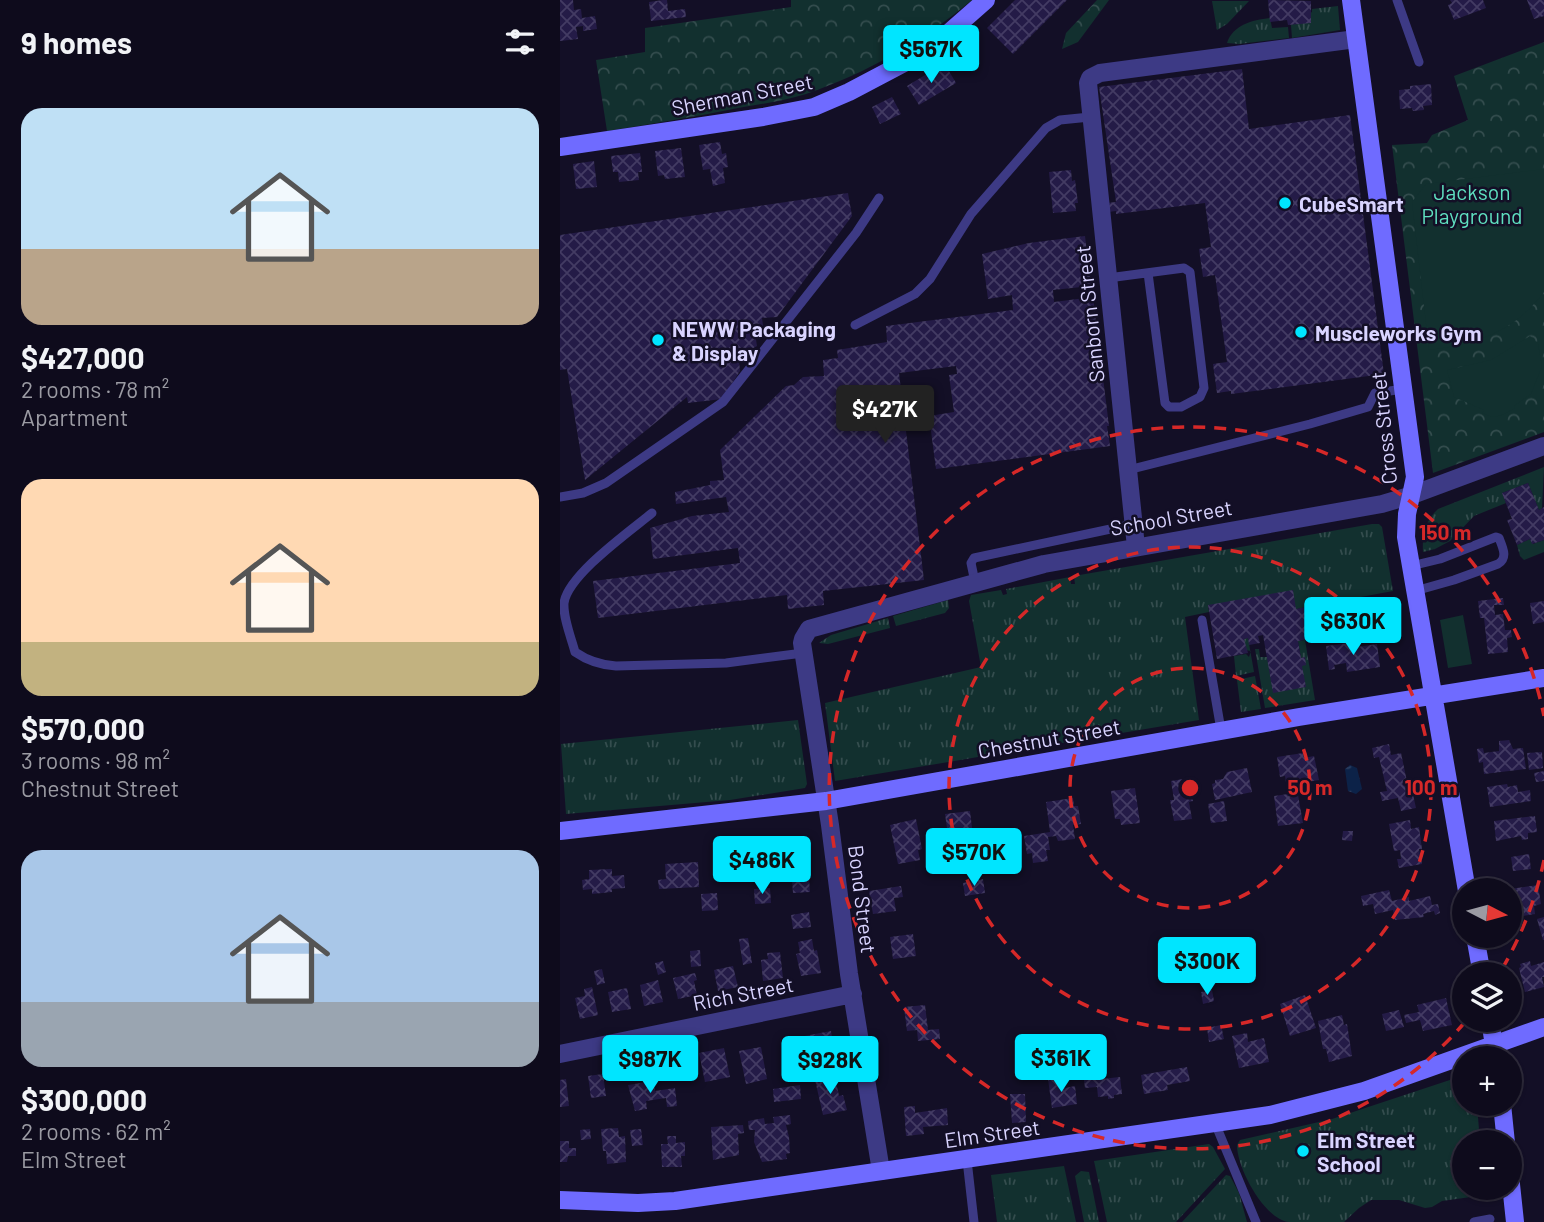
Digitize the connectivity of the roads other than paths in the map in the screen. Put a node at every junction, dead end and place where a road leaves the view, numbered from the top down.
1 (986, 0) edge
2 (1352, 0) edge
3 (1397, 0) edge
4 (1356, 38) junction
5 (1419, 62) dead end
6 (1090, 117) junction
7 (560, 147) edge
8 (879, 198) dead end
9 (1149, 273) junction
10 (1108, 278) junction
11 (855, 325) dead end
12 (1404, 389) junction
13 (1544, 446) edge
14 (1128, 470) junction
15 (1412, 495) junction
16 (560, 497) edge
17 (652, 513) dead end
18 (1134, 524) junction
19 (1136, 547) junction
20 (1411, 566) junction
21 (975, 582) junction
22 (1415, 591) junction
23 (1202, 620) dead end
24 (805, 634) joint
25 (803, 653) junction
26 (1544, 678) edge
27 (1432, 696) junction
28 (1221, 730) junction
29 (826, 801) junction
30 (560, 831) edge
31 (1465, 878) edge
32 (853, 994) junction
33 (1544, 1027) edge
34 (1507, 1046) edge
35 (560, 1054) edge
36 (1452, 1065) edge
37 (1214, 1124) junction
38 (967, 1160) junction
39 (881, 1171) junction
40 (560, 1200) edge
41 (1513, 1200) edge
42 (1490, 1219) dead end
43 (1257, 1221) edge
44 (974, 1222) edge
45 (1474, 1222) edge
46 (1515, 1222) edge

1 - 7 street, Sherman Street
2 - 4 street, Cross Street
3 - 5 lane
4 - 6 street, Sanborn Street
4 - 12 street, Cross Street
6 - 10 street, Sanborn Street
6 - 11 lane
8 - 16 lane
9 - 9 lane
9 - 10 lane
10 - 14 street, Sanborn Street
12 - 14 lane
12 - 15 street, Cross Street
13 - 15 street, School Street
14 - 18 street, Sanborn Street
15 - 19 street, School Street
15 - 20 street, Cross Street
17 - 25 lane
18 - 19 street, Sanborn Street
18 - 21 lane
19 - 21 street, School Street
20 - 22 street, Cross Street
20 - 22 lane
21 - 24 street, School Street
22 - 27 street, Cross Street
23 - 28 lane
24 - 25 street, Bond Street
25 - 29 street, Bond Street
26 - 27 street, Chestnut Street
27 - 28 street, Chestnut Street
27 - 31 street, Cross Street
28 - 29 street, Chestnut Street
29 - 30 street, Chestnut Street
29 - 32 street, Bond Street
32 - 35 street, Rich Street
32 - 39 street, Bond Street
33 - 34 street, Elm Street
36 - 37 street, Elm Street
37 - 38 street, Elm Street
37 - 43 lane
38 - 39 street, Elm Street
38 - 44 lane
39 - 40 street, Elm Street
41 - 46 street
42 - 45 lane

